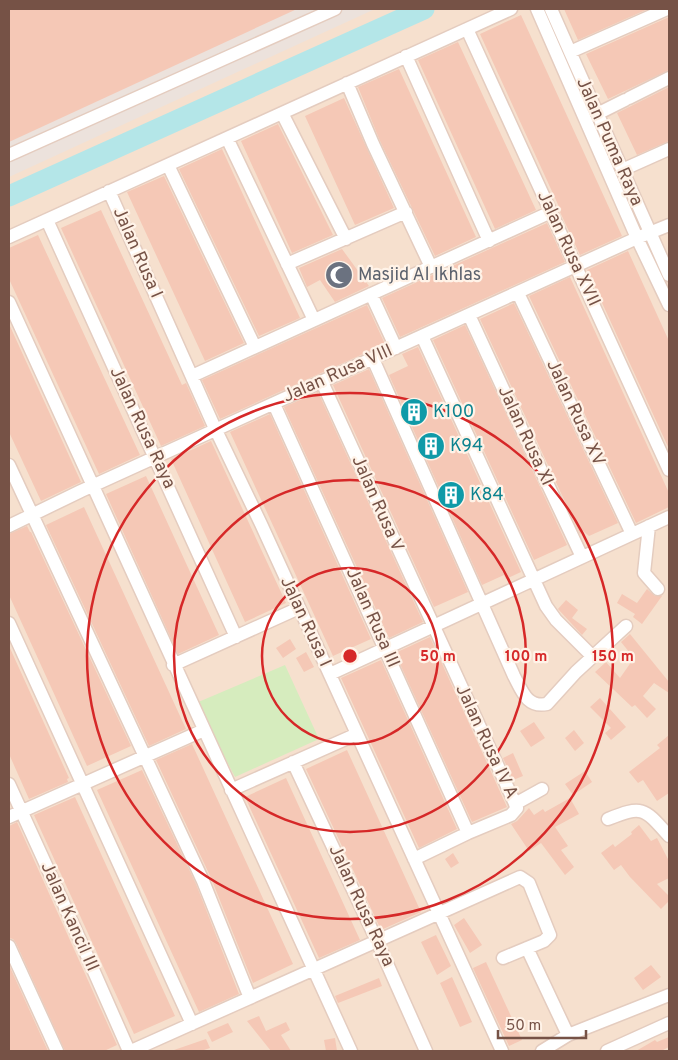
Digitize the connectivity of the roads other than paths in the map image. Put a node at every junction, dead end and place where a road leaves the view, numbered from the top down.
1 (336, 9) edge
2 (511, 9) edge
3 (536, 9) edge
4 (551, 9) edge
5 (666, 9) edge
6 (467, 29) junction
7 (570, 52) junction
8 (406, 56) junction
9 (669, 78) edge
10 (347, 83) junction
11 (282, 113) junction
12 (597, 114) junction
13 (227, 138) junction
14 (669, 149) edge
15 (9, 155) edge
16 (168, 165) junction
17 (622, 170) junction
18 (109, 192) junction
19 (406, 212) junction
20 (551, 212) junction
21 (48, 220) junction
22 (669, 225) edge
23 (650, 234) junction
24 (9, 237) edge
25 (637, 238) junction
26 (346, 239) junction
27 (489, 240) junction
28 (287, 264) junction
29 (576, 266) junction
30 (431, 267) junction
31 (669, 275) edge
32 (518, 292) junction
33 (371, 294) junction
34 (9, 302) edge
35 (669, 305) edge
36 (469, 315) junction
37 (314, 320) junction
38 (422, 336) junction
39 (254, 347) junction
40 (396, 348) junction
41 (372, 359) junction
42 (192, 376) junction
43 (322, 382) junction
44 (274, 404) junction
45 (216, 430) junction
46 (155, 458) junction
47 (9, 465) edge
48 (669, 470) edge
49 (93, 486) junction
50 (31, 514) junction
51 (669, 517) edge
52 (9, 526) edge
53 (649, 526) junction
54 (632, 534) junction
55 (582, 557) junction
56 (533, 580) junction
57 (658, 589) dead end
58 (482, 603) junction
59 (299, 608) junction
60 (9, 623) edge
61 (433, 626) junction
62 (626, 626) dead end
63 (236, 637) junction
64 (385, 648) junction
65 (592, 656) junction
66 (173, 665) junction
67 (330, 674) junction
68 (204, 730) junction
69 (357, 734) junction
70 (144, 758) junction
71 (293, 762) junction
72 (9, 784) edge
73 (82, 784) junction
74 (542, 789) dead end
75 (232, 790) junction
76 (515, 804) junction
77 (21, 812) junction
78 (9, 817) edge
79 (608, 819) dead end
80 (468, 833) junction
81 (669, 836) edge
82 (414, 859) junction
83 (439, 912) junction
84 (377, 941) junction
85 (9, 946) edge
86 (527, 948) junction
87 (503, 958) dead end
88 (314, 970) junction
89 (669, 995) edge
90 (250, 998) junction
91 (192, 1024) junction
92 (669, 1024) edge
93 (568, 1035) junction
94 (57, 1051) edge
95 (130, 1051) edge
96 (351, 1051) edge
97 (426, 1051) edge
98 (502, 1051) edge
99 (542, 1051) edge
100 (607, 1051) edge

1 - 15 street
2 - 6 street
3 - 25 street
4 - 7 street, Jalan Puma Raya
5 - 7 street
6 - 8 street
6 - 20 street, Jalan Rusa XVII
7 - 12 street, Jalan Puma Raya
8 - 10 street
8 - 27 street
9 - 12 street
10 - 11 street
10 - 19 street
11 - 13 street
11 - 26 street
12 - 17 street, Jalan Puma Raya
13 - 16 street
13 - 28 street
14 - 17 street
16 - 18 street
16 - 39 street
17 - 23 street, Jalan Puma Raya
18 - 21 street
18 - 42 street, Jalan Rusa I
19 - 26 street
19 - 30 street
20 - 27 street
20 - 29 street, Jalan Rusa XVII
21 - 24 street
21 - 46 street, Jalan Rusa Raya
22 - 23 street, Jalan Rusa VIII
23 - 25 street, Jalan Rusa VIII
23 - 31 street, Jalan Puma Raya
25 - 29 street, Jalan Rusa VIII
25 - 35 street
26 - 28 street
27 - 30 street
28 - 37 street
29 - 32 street, Jalan Rusa VIII
29 - 48 street, Jalan Rusa XVII
30 - 33 street
32 - 36 street, Jalan Rusa VIII
32 - 54 street, Jalan Rusa XV
33 - 37 street
33 - 40 street
34 - 49 street
36 - 38 street, Jalan Rusa VIII
36 - 55 street, Jalan Rusa XI
37 - 39 street
38 - 40 street, Jalan Rusa VIII
38 - 56 street
39 - 42 street
40 - 41 street, Jalan Rusa VIII
41 - 43 street, Jalan Rusa VIII
41 - 58 street
42 - 45 street, Jalan Rusa I
43 - 44 street, Jalan Rusa VIII
43 - 61 street, Jalan Rusa V
44 - 45 street, Jalan Rusa VIII
44 - 64 street, Jalan Rusa III
45 - 46 street, Jalan Rusa VIII
45 - 59 street, Jalan Rusa I
46 - 49 street, Jalan Rusa VIII
46 - 63 street, Jalan Rusa Raya
47 - 50 street
49 - 50 street, Jalan Rusa VIII
49 - 66 street
50 - 52 street, Jalan Rusa VIII
50 - 70 street
51 - 53 street
53 - 54 street
53 - 57 street
54 - 55 street
55 - 56 street
56 - 58 street
56 - 65 street
58 - 61 street
58 - 65 street
59 - 63 street
59 - 67 street, Jalan Rusa I
60 - 73 street
61 - 64 street
61 - 76 street, Jalan Rusa IV A
62 - 65 street
63 - 66 street
64 - 67 street
64 - 80 street, Jalan Rusa III
66 - 68 street
67 - 69 street, Jalan Rusa I
68 - 70 street
68 - 75 street
69 - 71 street
69 - 82 street, Jalan Rusa I
70 - 73 street
70 - 90 street
71 - 75 street
71 - 84 street, Jalan Rusa Raya
72 - 77 street, Jalan Kancil III
73 - 77 street
73 - 91 street
74 - 76 street
75 - 88 street
76 - 80 street, Jalan Rusa IV A
77 - 78 street
77 - 95 street, Jalan Kancil III
79 - 81 street
80 - 82 street, Jalan Rusa IV A
82 - 83 street, Jalan Rusa I
83 - 84 street
83 - 86 street
83 - 98 street, Jalan Rusa I
84 - 88 street
84 - 97 street, Jalan Rusa Raya
85 - 94 street
86 - 87 street
86 - 93 street
88 - 90 street
88 - 96 street
89 - 93 street
90 - 91 street
91 - 95 street
92 - 100 street
93 - 99 street

